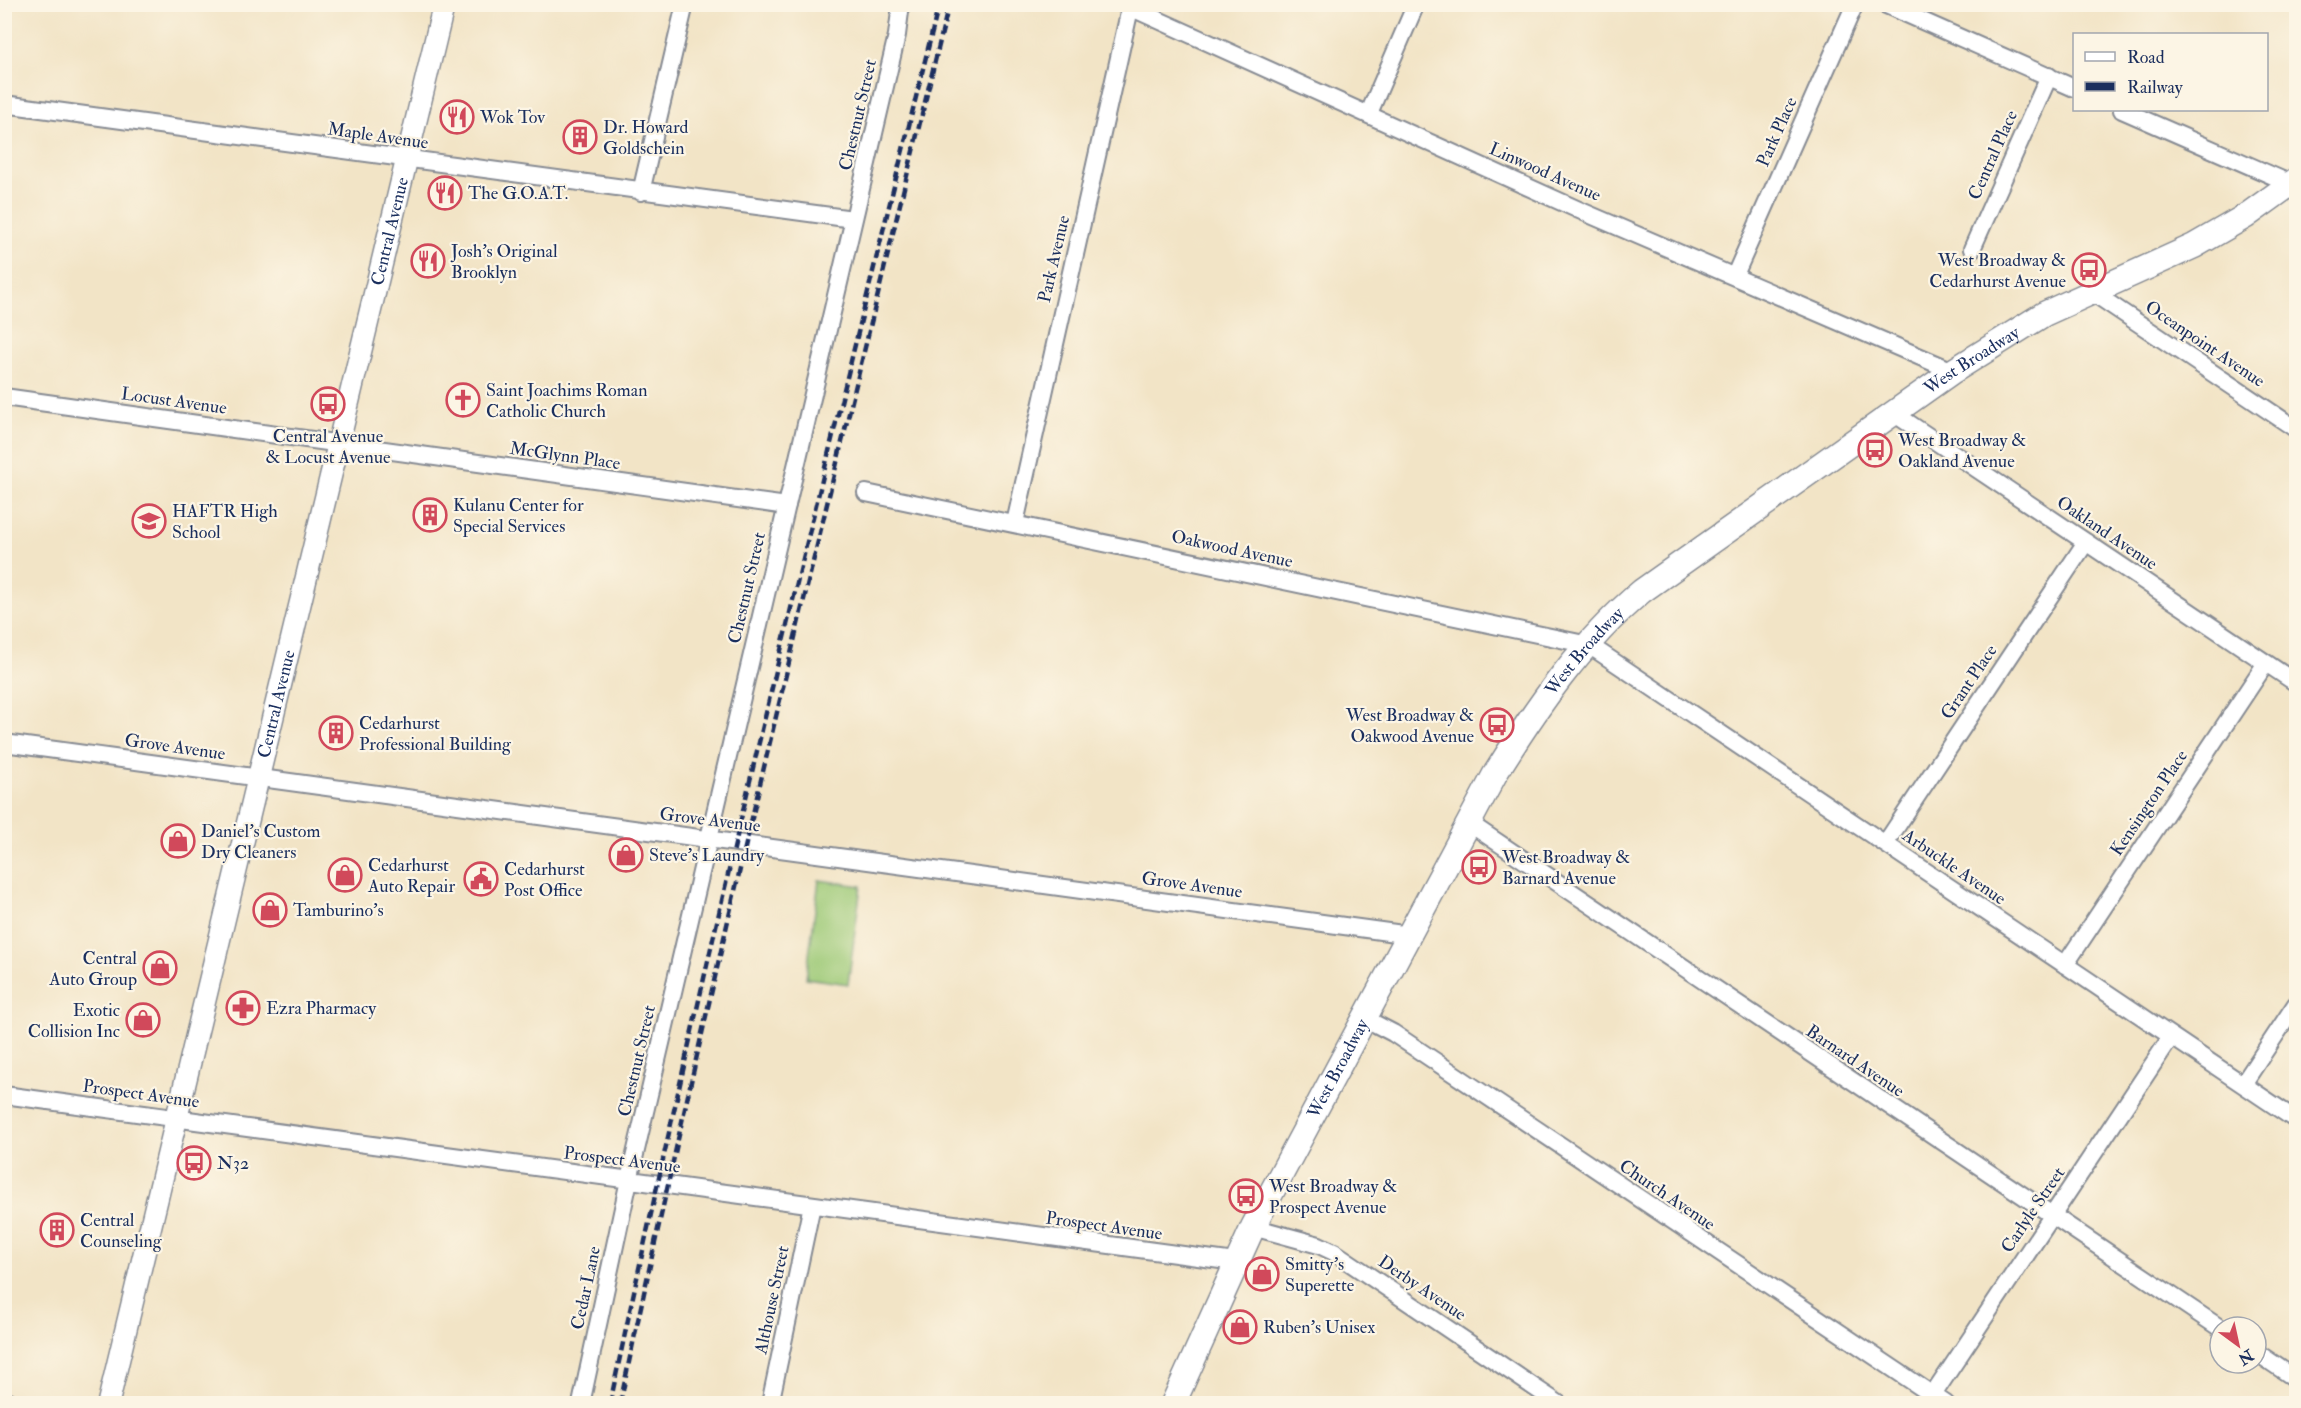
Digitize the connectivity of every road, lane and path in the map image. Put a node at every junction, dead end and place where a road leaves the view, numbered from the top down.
1 (444, 4) edge
2 (685, 4) edge
3 (901, 4) edge
4 (1416, 4) edge
5 (1855, 4) edge
6 (1884, 4) edge
7 (1128, 6) edge
8 (2049, 76) junction
9 (2073, 88) edge
10 (4, 104) edge
11 (2124, 111) edge
12 (1369, 113) junction
13 (407, 160) junction
14 (2295, 184) edge
15 (641, 192) junction
16 (853, 219) junction
17 (1972, 249) dead end
18 (1735, 275) junction
19 (2092, 292) junction
20 (1953, 371) junction
21 (4, 396) edge
22 (1895, 414) junction
23 (2296, 429) edge
24 (339, 444) junction
25 (866, 493) dead end
26 (787, 506) junction
27 (1015, 523) junction
28 (2086, 542) junction
29 (1589, 645) junction
30 (2266, 663) junction
31 (2296, 683) edge
32 (4, 743) edge
33 (258, 777) junction
34 (1469, 823) junction
35 (708, 840) junction
36 (1885, 844) junction
37 (1410, 935) junction
38 (2065, 965) junction
39 (2296, 1004) edge
40 (1366, 1019) junction
41 (2171, 1037) junction
42 (2243, 1084) junction
43 (4, 1095) edge
44 (176, 1118) junction
45 (2296, 1120) edge
46 (629, 1180) junction
47 (812, 1205) junction
48 (2052, 1216) junction
49 (1253, 1227) junction
50 (1235, 1262) junction
51 (2208, 1320) edge
52 (2268, 1360) edge
53 (2296, 1379) edge
54 (4, 1401) edge
55 (1935, 1401) edge
56 (1173, 1403) edge
57 (16, 1404) edge
58 (108, 1404) edge
59 (581, 1404) edge
60 (770, 1404) edge
61 (1559, 1404) edge

1 - 13 street, Central Avenue
2 - 15 street
3 - 16 street, Chestnut Street
4 - 12 street
5 - 18 street, Park Place
6 - 8 street
7 - 12 street, Linwood Avenue
7 - 27 street, Park Avenue
8 - 9 street
8 - 17 street, Central Place
10 - 13 street, Maple Avenue
11 - 14 street
12 - 18 street, Linwood Avenue
13 - 15 street, Maple Avenue
13 - 24 street, Central Avenue
14 - 19 main road, West Broadway
15 - 16 street, Maple Avenue
16 - 26 street, Chestnut Street
18 - 20 street, Linwood Avenue
19 - 20 main road, West Broadway
19 - 23 street, Oceanpoint Avenue
20 - 22 main road, West Broadway
21 - 24 street, Locust Avenue
22 - 28 street, Oakland Avenue
22 - 29 main road, West Broadway
24 - 26 street, McGlynn Place
24 - 33 street, Central Avenue
25 - 27 street, Oakwood Avenue
26 - 35 street, Chestnut Street
27 - 29 street, Oakwood Avenue
28 - 30 street, Oakland Avenue
28 - 36 street, Grant Place
29 - 34 main road, West Broadway
29 - 36 street, Arbuckle Avenue
30 - 31 street, Oakland Avenue
30 - 38 street, Kensington Place
32 - 33 street, Grove Avenue
33 - 35 street, Grove Avenue
33 - 44 street, Central Avenue
34 - 37 main road, West Broadway
34 - 48 street, Barnard Avenue
35 - 37 street, Grove Avenue
35 - 46 street, Chestnut Street
36 - 38 street, Arbuckle Avenue
37 - 40 main road, West Broadway
38 - 41 street, Arbuckle Avenue
39 - 42 street
40 - 49 main road, West Broadway
40 - 55 street, Church Avenue
41 - 42 street, Arbuckle Avenue
41 - 48 street, Carlyle Street
42 - 45 street, Arbuckle Avenue
43 - 44 street, Prospect Avenue
44 - 46 street, Prospect Avenue
44 - 58 street, Central Avenue
46 - 47 street, Prospect Avenue
46 - 59 street, Cedar Lane
47 - 50 street, Prospect Avenue
47 - 60 street, Althouse Street
48 - 51 street, Barnard Avenue
48 - 55 street, Carlyle Street
49 - 50 main road, West Broadway
49 - 61 street, Derby Avenue
50 - 56 main road, West Broadway
52 - 53 street
54 - 57 street

